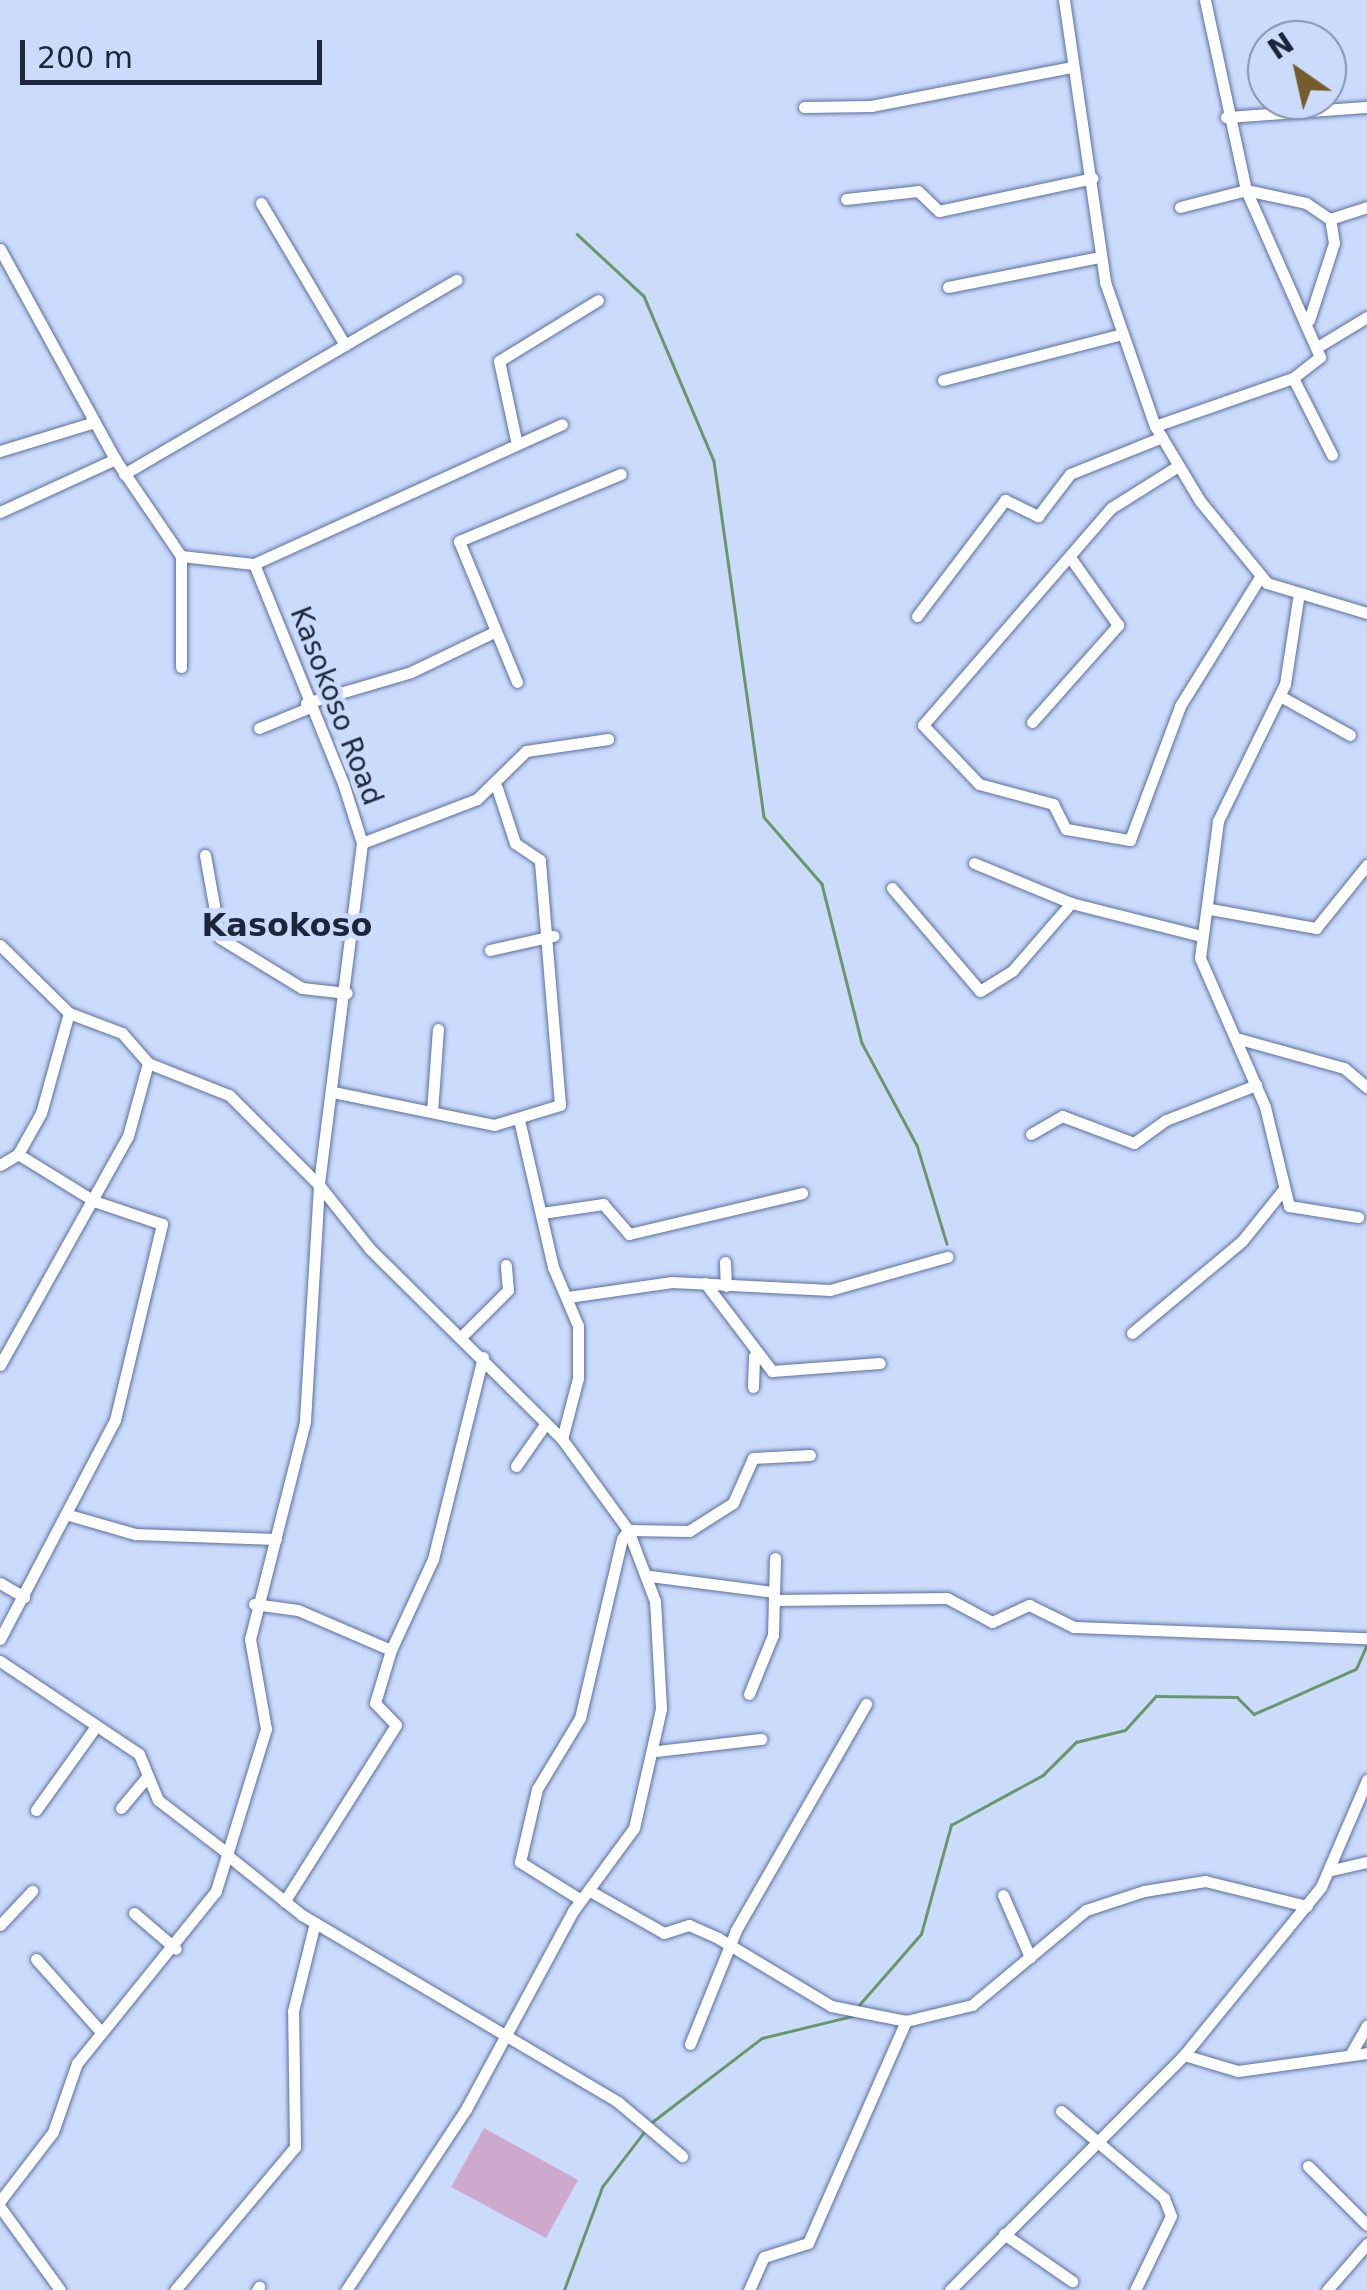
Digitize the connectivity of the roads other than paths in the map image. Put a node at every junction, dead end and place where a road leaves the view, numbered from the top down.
1 (1064, 0) edge
2 (1205, 0) edge
3 (1072, 67) junction
4 (804, 107) dead end
5 (1367, 107) edge
6 (1226, 117) junction
7 (1093, 178) junction
8 (1246, 190) junction
9 (846, 199) dead end
10 (262, 203) dead end
11 (1180, 207) dead end
12 (1367, 207) edge
13 (1330, 219) junction
14 (0, 249) edge
15 (1100, 257) junction
16 (456, 280) dead end
17 (948, 287) dead end
18 (598, 300) dead end
19 (1367, 317) edge
20 (1308, 320) junction
21 (1118, 335) junction
22 (345, 345) junction
23 (1319, 346) junction
24 (1293, 378) junction
25 (944, 380) dead end
26 (95, 422) junction
27 (562, 424) dead end
28 (1159, 432) junction
29 (516, 440) junction
30 (0, 451) edge
31 (1332, 455) dead end
32 (115, 459) junction
33 (1178, 466) junction
34 (124, 474) junction
35 (621, 474) dead end
36 (0, 512) edge
37 (181, 556) junction
38 (1072, 560) junction
39 (254, 564) junction
40 (1260, 577) junction
41 (1298, 598) junction
42 (1367, 613) edge
43 (917, 616) dead end
44 (494, 632) junction
45 (181, 667) dead end
46 (518, 682) dead end
47 (1280, 696) junction
48 (307, 705) junction
49 (1032, 722) dead end
50 (259, 728) dead end
51 (1350, 735) dead end
52 (608, 739) dead end
53 (497, 788) junction
54 (362, 843) junction
55 (205, 855) dead end
56 (974, 863) dead end
57 (1367, 865) edge
58 (892, 888) dead end
59 (1072, 902) junction
60 (1210, 910) junction
61 (553, 936) junction
62 (1202, 936) junction
63 (0, 945) edge
64 (490, 950) dead end
65 (347, 992) junction
66 (69, 1013) junction
67 (438, 1030) dead end
68 (1236, 1038) junction
69 (148, 1063) junction
70 (1256, 1086) junction
71 (1367, 1088) edge
72 (333, 1092) junction
73 (432, 1112) junction
74 (520, 1124) junction
75 (1031, 1134) dead end
76 (18, 1154) junction
77 (1, 1161) edge
78 (319, 1185) junction
79 (1283, 1190) junction
80 (802, 1193) dead end
81 (94, 1201) junction
82 (542, 1213) junction
83 (1358, 1218) dead end
84 (947, 1257) dead end
85 (725, 1262) dead end
86 (506, 1265) dead end
87 (705, 1283) junction
88 (726, 1286) junction
89 (568, 1297) junction
90 (1132, 1333) dead end
91 (462, 1336) junction
92 (754, 1356) junction
93 (484, 1357) junction
94 (880, 1362) dead end
95 (0, 1365) edge
96 (752, 1387) dead end
97 (546, 1423) junction
98 (562, 1439) junction
99 (810, 1456) dead end
100 (516, 1466) dead end
101 (69, 1515) junction
102 (628, 1530) junction
103 (276, 1539) junction
104 (775, 1558) dead end
105 (650, 1576) junction
106 (0, 1584) edge
107 (774, 1596) junction
108 (24, 1597) junction
109 (254, 1604) junction
110 (1367, 1638) edge
111 (0, 1639) edge
112 (391, 1650) junction
113 (0, 1661) edge
114 (749, 1694) dead end
115 (866, 1704) dead end
116 (94, 1729) junction
117 (761, 1740) dead end
118 (657, 1751) junction
119 (147, 1777) junction
120 (1367, 1780) edge
121 (121, 1808) dead end
122 (36, 1810) dead end
123 (227, 1854) junction
124 (1367, 1862) edge
125 (1332, 1870) junction
126 (32, 1892) dead end
127 (586, 1895) junction
128 (1003, 1895) dead end
129 (284, 1902) junction
130 (1307, 1906) junction
131 (134, 1913) dead end
132 (0, 1924) edge
133 (315, 1924) junction
134 (731, 1946) junction
135 (176, 1948) junction
136 (36, 1958) dead end
137 (1030, 1958) junction
138 (906, 2021) junction
139 (1367, 2025) edge
140 (508, 2031) junction
141 (101, 2032) junction
142 (1360, 2039) junction
143 (690, 2044) dead end
144 (1367, 2053) edge
145 (1350, 2055) junction
146 (1184, 2056) junction
147 (1061, 2111) dead end
148 (1098, 2142) junction
149 (682, 2156) dead end
150 (1308, 2166) dead end
151 (0, 2204) edge
152 (1367, 2225) edge
153 (1004, 2234) junction
154 (1367, 2244) edge
155 (1072, 2280) dead end
156 (60, 2290) edge
157 (175, 2290) edge
158 (346, 2290) edge
159 (749, 2290) edge
160 (950, 2290) edge
161 (1136, 2290) edge
162 (1327, 2290) edge

1 - 3 street
2 - 6 street
3 - 4 street
3 - 7 street
5 - 6 street
6 - 8 street
7 - 9 street
7 - 15 street
8 - 11 street
8 - 13 street
8 - 20 street
10 - 22 street
12 - 13 street
13 - 20 street
14 - 26 street
15 - 17 street
15 - 21 street
16 - 22 street
18 - 29 street
19 - 23 street
20 - 23 street
21 - 25 street
21 - 28 street
22 - 34 street
23 - 24 street
24 - 28 street
24 - 31 street
26 - 30 street
26 - 32 street
27 - 29 street
28 - 33 street
28 - 43 street
29 - 39 street
32 - 34 street
32 - 36 street
33 - 38 street
33 - 40 street
34 - 37 street
35 - 44 street
37 - 39 street
37 - 45 street
38 - 40 street
38 - 49 street
39 - 48 street, Kasokoso Road
40 - 41 street
41 - 42 street
41 - 47 street
44 - 46 street
44 - 48 street
47 - 51 street
47 - 60 street
48 - 50 street
48 - 54 street, Kasokoso Road
52 - 53 street
53 - 54 street
53 - 61 street
54 - 65 street, Kasokoso Road
55 - 65 street
56 - 59 street
57 - 60 street
58 - 59 street
59 - 62 street
60 - 62 street
61 - 64 street
61 - 74 street
62 - 68 street
63 - 66 street
65 - 72 street, Kasokoso Road
66 - 69 street
66 - 76 street
67 - 73 street
68 - 70 street
68 - 71 street
69 - 78 street
69 - 81 street
70 - 75 street
70 - 79 street
72 - 73 street
72 - 78 street, Kasokoso Road
73 - 74 street
74 - 82 street
76 - 77 street
76 - 81 street
78 - 91 street
78 - 103 street, Kasokoso Road
79 - 83 street
79 - 90 street
80 - 82 street
81 - 95 street
81 - 101 street
82 - 89 street
84 - 88 street
85 - 88 street
86 - 91 street
87 - 88 street
87 - 89 street
87 - 92 street
89 - 98 street
91 - 93 street
92 - 94 street
92 - 96 street
93 - 97 street
93 - 112 street
97 - 98 street
97 - 100 street
98 - 102 street
99 - 102 street
101 - 103 street
101 - 108 street
102 - 105 street
102 - 127 street
103 - 109 street, Kasokoso Road
104 - 107 street
105 - 107 street
105 - 118 street
106 - 108 street
107 - 110 street
107 - 114 street
108 - 111 street
109 - 112 street
109 - 123 street, Kasokoso Road
112 - 129 street
113 - 116 street
115 - 134 street
116 - 119 street
116 - 122 street
117 - 118 street
118 - 127 street
119 - 121 street
119 - 123 street
120 - 125 street
123 - 129 street
123 - 135 street, Kasokoso Road
124 - 125 street
125 - 130 street
126 - 132 street
127 - 134 street
127 - 140 street
128 - 137 street
129 - 133 street
130 - 137 street
130 - 146 street
131 - 135 street
133 - 140 street
133 - 157 street
134 - 138 street
134 - 143 street
135 - 141 street, Kasokoso Road
136 - 141 street
137 - 138 street
138 - 159 street
139 - 142 street
140 - 149 street
140 - 158 street
141 - 151 street, Kasokoso Road
142 - 144 street
142 - 145 street
144 - 145 street
145 - 146 street
146 - 148 street
147 - 148 street
148 - 153 street
148 - 161 street
150 - 152 street
151 - 156 street
153 - 155 street
153 - 160 street
154 - 162 street

